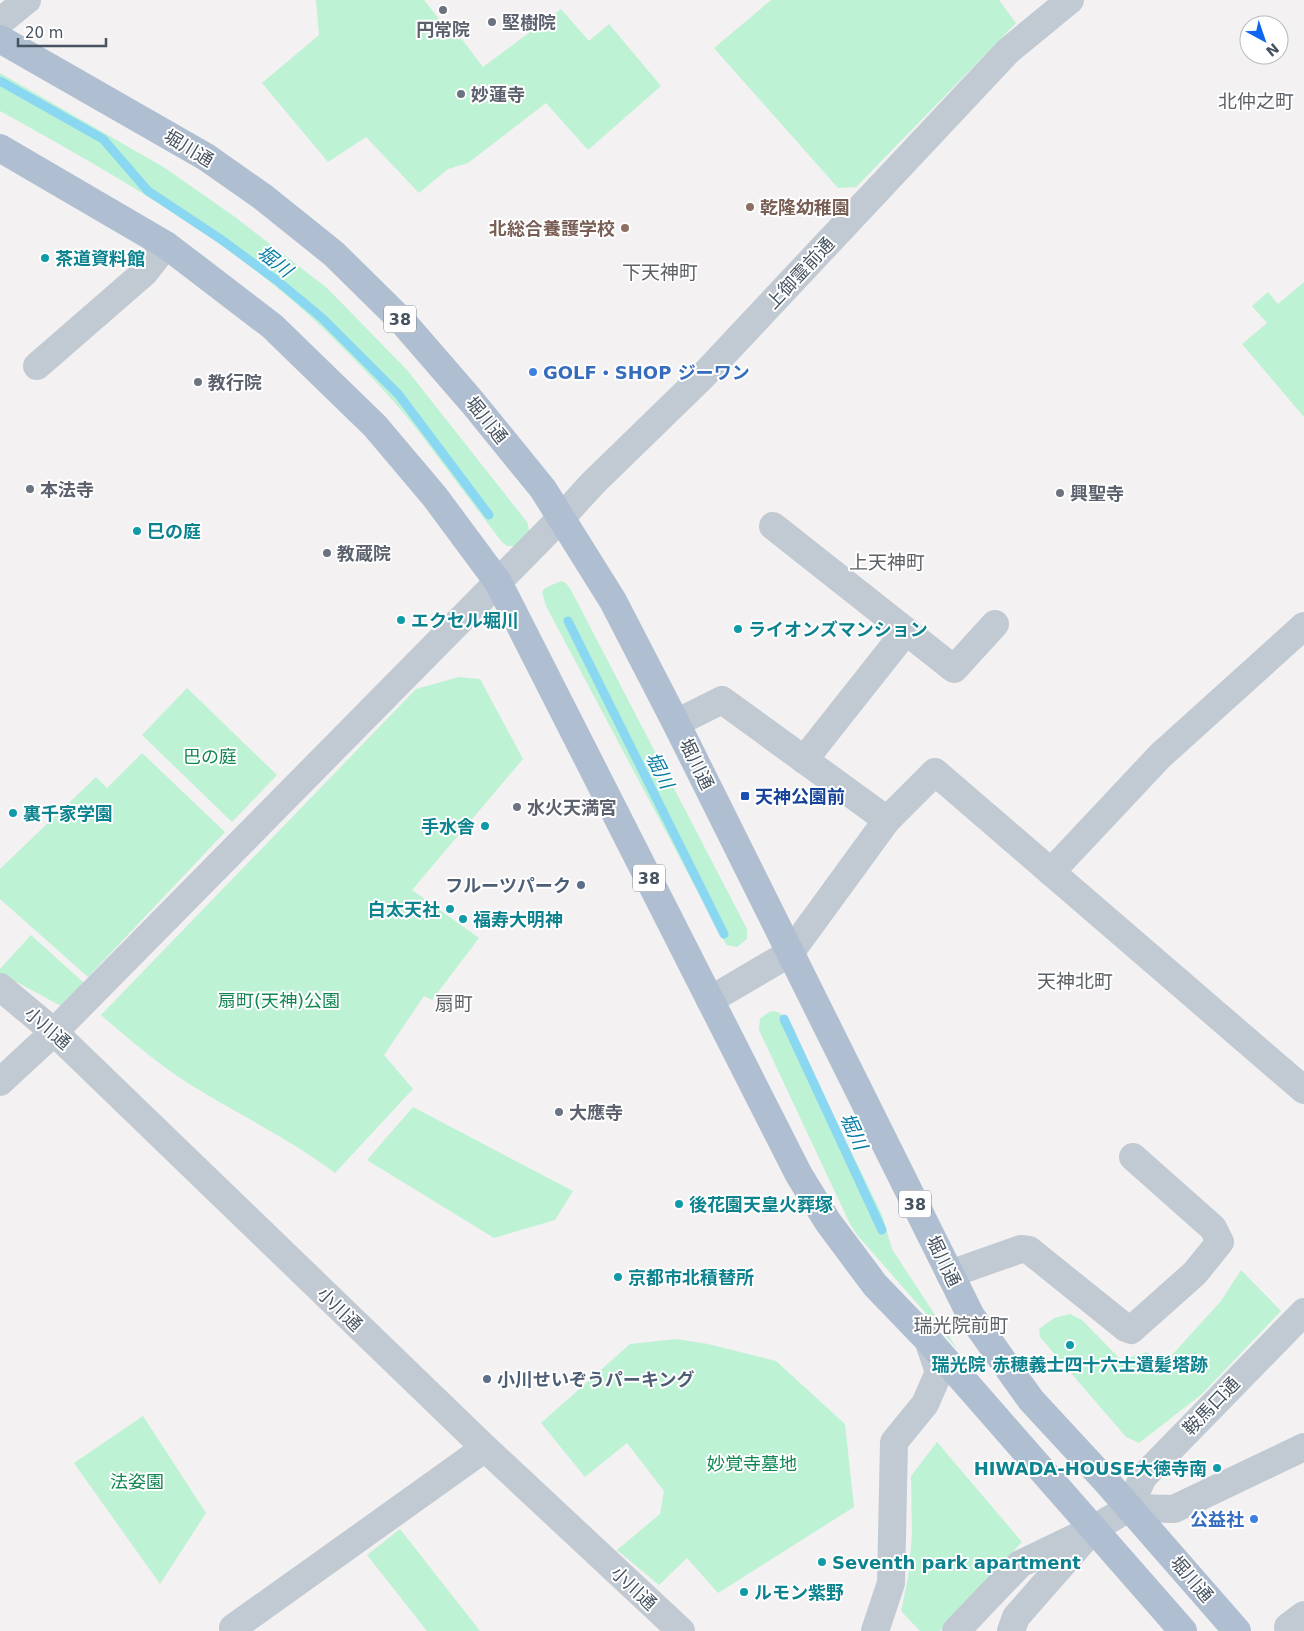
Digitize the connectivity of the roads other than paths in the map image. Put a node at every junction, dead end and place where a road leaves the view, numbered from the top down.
1 (27, 0) edge
2 (1070, 0) edge
3 (0, 22) edge
4 (0, 39) edge
5 (0, 148) edge
6 (166, 245) junction
7 (37, 366) dead end
8 (562, 517) junction
9 (773, 526) dead end
10 (498, 582) junction
11 (995, 624) dead end
12 (1304, 626) edge
13 (906, 631) junction
14 (676, 723) junction
15 (804, 760) junction
16 (887, 820) junction
17 (1051, 872) junction
18 (790, 953) junction
19 (0, 987) edge
20 (710, 1000) junction
21 (54, 1032) junction
22 (0, 1082) edge
23 (1304, 1090) edge
24 (1134, 1157) dead end
25 (950, 1274) junction
26 (1304, 1312) edge
27 (928, 1340) junction
28 (1304, 1447) edge
29 (484, 1448) junction
30 (1129, 1508) junction
31 (1093, 1529) junction
32 (235, 1631) edge
33 (681, 1631) edge
34 (875, 1631) edge
35 (956, 1631) edge
36 (1011, 1631) edge
37 (1183, 1631) edge
38 (1237, 1631) edge

1 - 3 street
2 - 8 street, 上御霊前通
4 - 8 main road, 堀川通 / 38
5 - 6 main road, 38
6 - 7 street
6 - 10 main road, 38
8 - 10 street, 上御霊前通
8 - 14 main road, 堀川通 / 38
9 - 13 street
10 - 20 main road, 38
10 - 21 street, 上御霊前通
11 - 13 street
12 - 17 street
13 - 15 street
14 - 15 street
14 - 18 main road, 堀川通 / 38
15 - 16 street
16 - 17 street
16 - 18 street
17 - 23 street
18 - 20 street
18 - 25 main road, 堀川通 / 38
19 - 21 street, 小川通
20 - 27 main road, 38
21 - 22 street, 上御霊前通
21 - 29 street, 小川通
24 - 25 street
25 - 30 main road, 堀川通 / 38
26 - 30 street, 鞍馬口通
27 - 31 main road, 38
27 - 34 street
28 - 30 street
29 - 32 street
29 - 33 street, 小川通
30 - 31 street
30 - 38 main road, 堀川通 / 38
31 - 35 street
31 - 36 street
31 - 37 main road, 38

